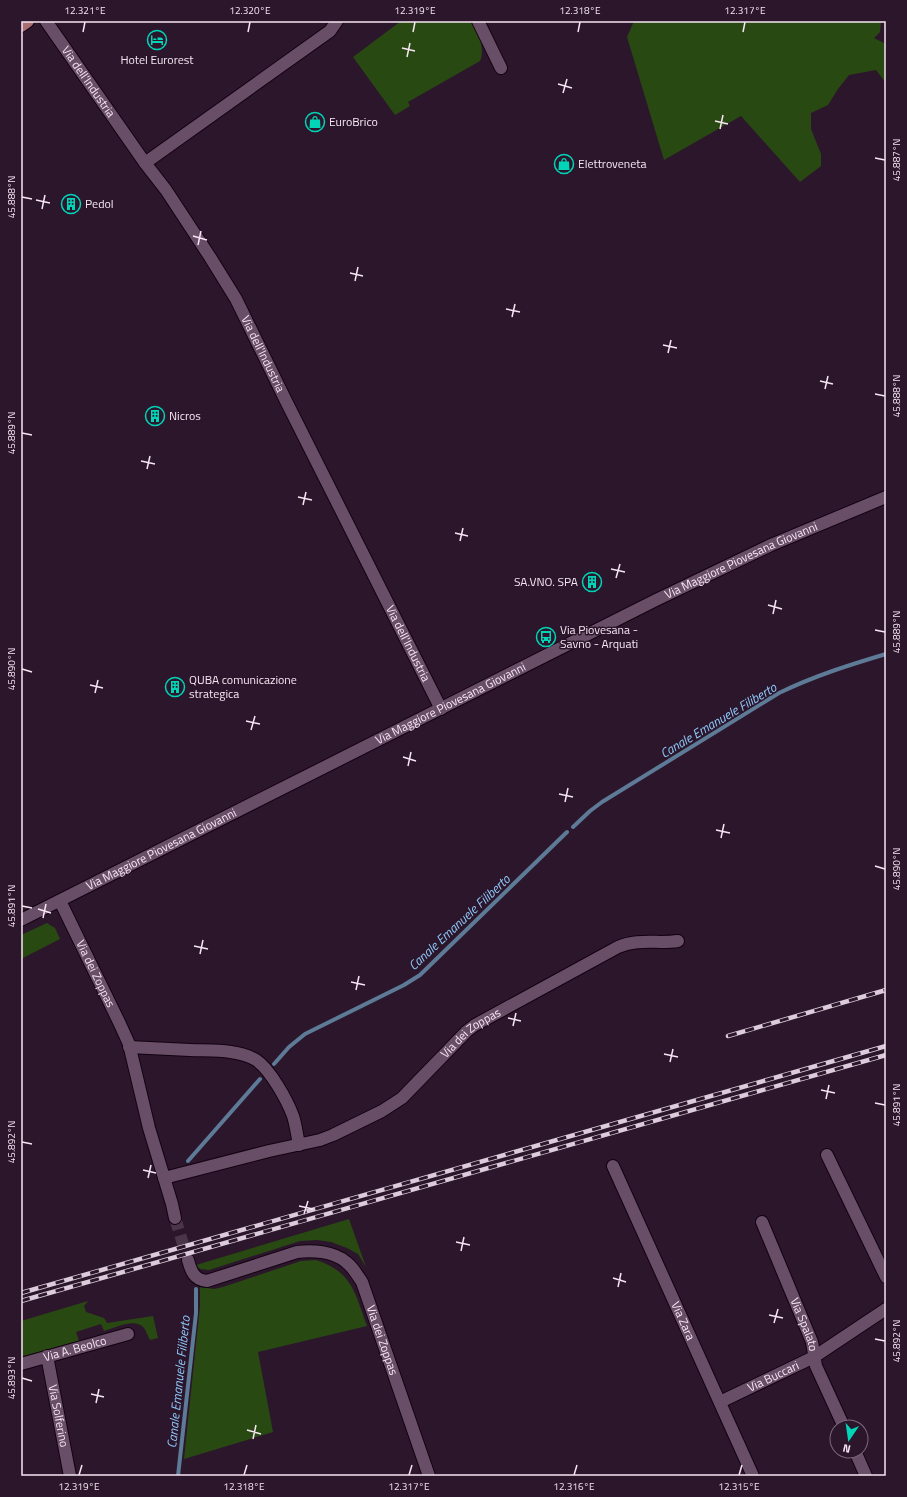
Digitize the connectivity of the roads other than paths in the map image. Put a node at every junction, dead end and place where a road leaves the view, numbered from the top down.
1 (28, 21) edge
2 (46, 21) edge
3 (337, 21) edge
4 (478, 21) edge
5 (21, 26) edge
6 (501, 68) dead end
7 (145, 163) junction
8 (886, 497) edge
9 (441, 709) junction
10 (60, 901) junction
11 (21, 920) edge
12 (678, 941) dead end
13 (129, 1047) junction
14 (299, 1145) junction
15 (827, 1155) dead end
16 (613, 1166) dead end
17 (164, 1178) junction
18 (175, 1218) tunnel mouth
19 (762, 1222) dead end
20 (188, 1260) tunnel mouth
21 (886, 1276) edge
22 (886, 1309) edge
23 (128, 1334) dead end
24 (48, 1356) junction
25 (814, 1357) junction
26 (21, 1364) edge
27 (720, 1402) junction
28 (840, 1419) edge
29 (859, 1459) edge
30 (70, 1476) edge
31 (429, 1476) edge
32 (753, 1476) edge
33 (866, 1476) edge

1 - 5 main road
2 - 7 street, Via dell'Industria
3 - 7 street
4 - 6 street
7 - 9 street, Via dell'Industria
8 - 9 street, Via Maggiore Piovesana Giovanni
9 - 10 street, Via Maggiore Piovesana Giovanni
10 - 11 street, Via Maggiore Piovesana Giovanni
10 - 13 street, Via dei Zoppas
12 - 14 street, Via dei Zoppas
13 - 14 street
13 - 17 street, Via dei Zoppas
14 - 17 street, Via dei Zoppas
15 - 21 street
16 - 27 street, Via Zara
17 - 18 street, Via dei Zoppas
19 - 25 street, Via Spalato
20 - 31 street, Via dei Zoppas
22 - 25 street, Via Buccari
23 - 24 street, Via A. Beolco
24 - 26 street, Via A. Beolco
24 - 30 street, Via Solferino
25 - 27 street, Via Buccari
25 - 28 street, Via Spalato
27 - 32 street, Via Zara
29 - 33 street

